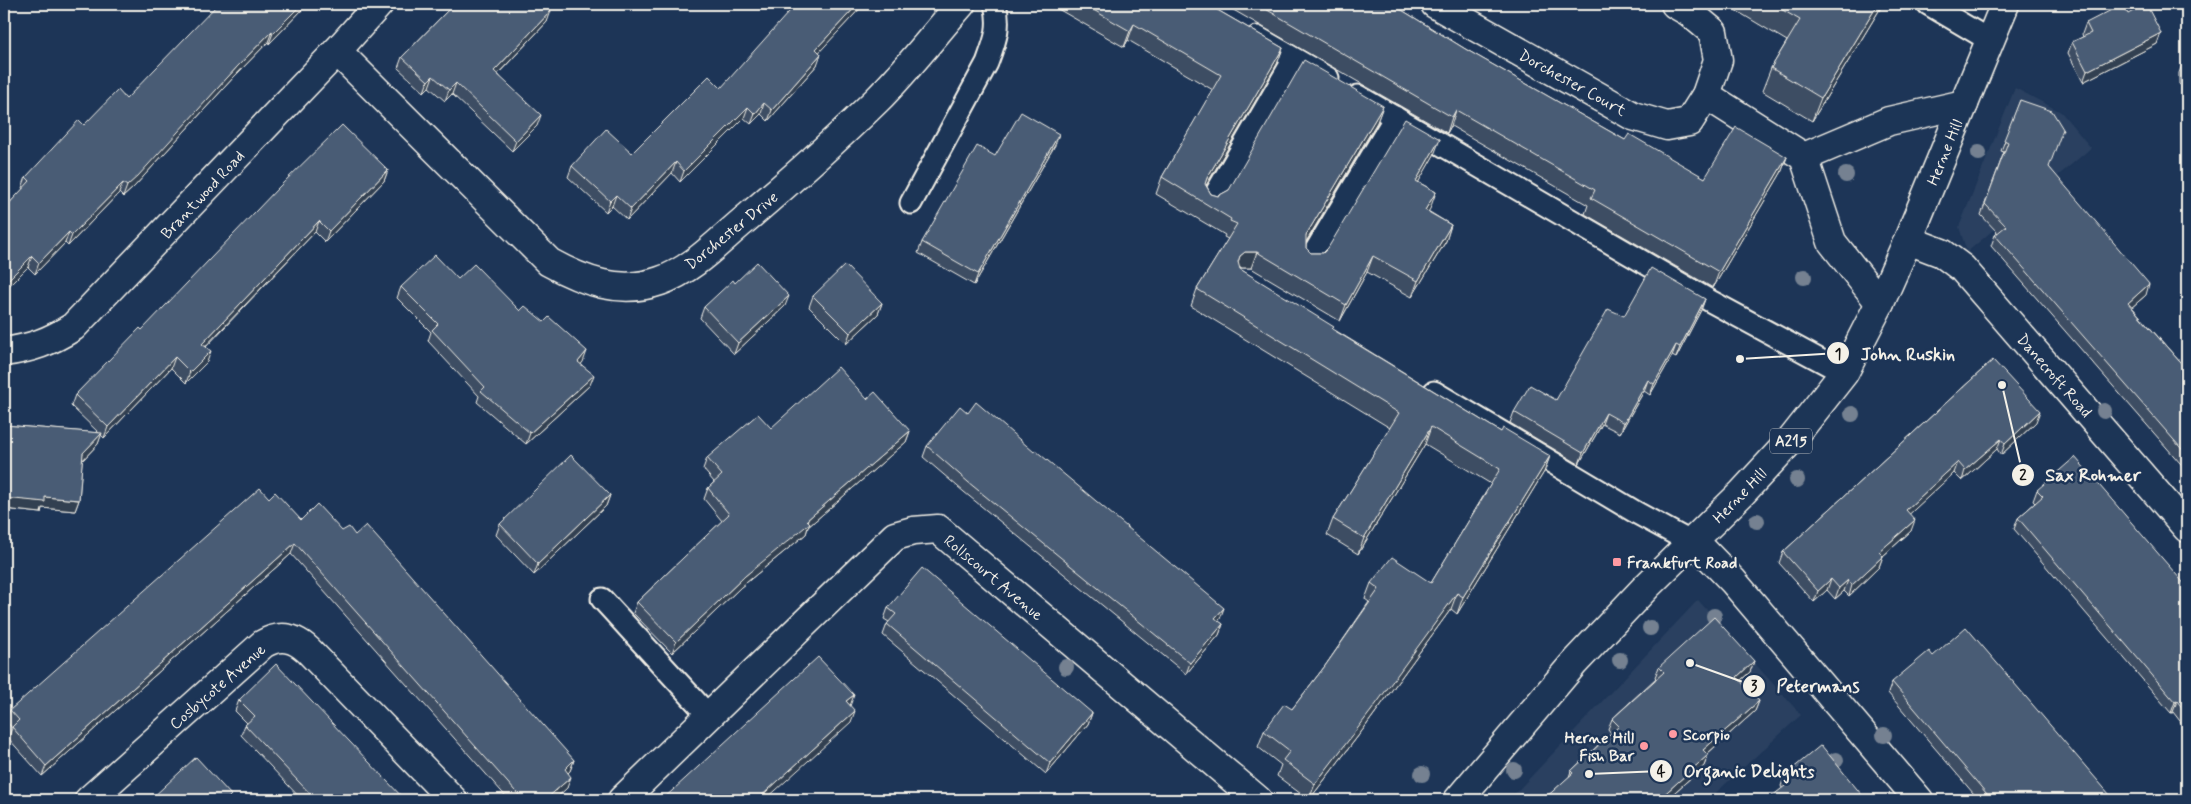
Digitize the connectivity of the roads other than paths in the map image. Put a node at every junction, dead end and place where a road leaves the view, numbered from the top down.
1 (379, 4) edge
2 (962, 4) edge
3 (995, 4) edge
4 (1435, 4) edge
5 (1675, 4) edge
6 (1928, 4) edge
7 (2005, 4) edge
8 (1242, 29) edge
9 (1990, 40) junction
10 (337, 51) junction
11 (1294, 59) junction
12 (1706, 95) junction
13 (1964, 104) junction
14 (1395, 118) junction
15 (1804, 157) junction
16 (1212, 200) edge
17 (911, 203) dead end
18 (1908, 240) junction
19 (1311, 258) edge
20 (1880, 303) junction
21 (4, 352) edge
22 (1844, 373) junction
23 (1414, 380) edge
24 (2187, 528) edge
25 (1692, 543) junction
26 (602, 599) dead end
27 (709, 716) junction
28 (89, 800) edge
29 (453, 800) edge
30 (622, 800) edge
31 (1258, 800) edge
32 (1458, 800) edge
33 (1919, 800) edge

1 - 10 street, Brantwood Road
2 - 10 street, Dorchester Drive
3 - 17 lane
4 - 12 street, Dorchester Court
5 - 12 street, Dorchester Court
6 - 9 lane
7 - 9 street, Herne Hill / A215
8 - 11 lane
9 - 13 street, Herne Hill / A215
10 - 21 street, Brantwood Road
11 - 14 lane
11 - 16 lane
12 - 15 street
13 - 15 street
13 - 18 street, Herne Hill / A215
14 - 19 lane
14 - 22 lane
15 - 20 street
18 - 20 street, Herne Hill / A215
18 - 24 street, Danecroft Road
20 - 22 street, Herne Hill / A215
22 - 25 street, Herne Hill / A215
23 - 25 lane
25 - 32 street, Herne Hill / A215
25 - 33 street
26 - 27 lane
27 - 30 street, Rollscourt Avenue
27 - 31 street, Rollscourt Avenue
28 - 29 street, Cosbycote Avenue

